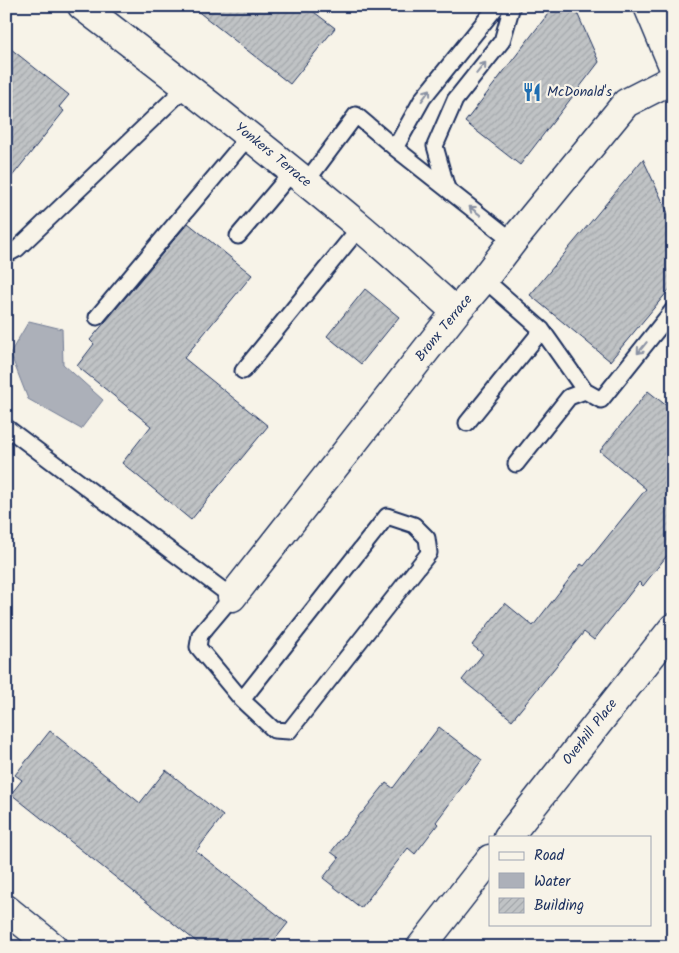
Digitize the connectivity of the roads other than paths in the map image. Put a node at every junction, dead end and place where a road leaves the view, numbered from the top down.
1 (82, 6) edge
2 (497, 6) edge
3 (512, 6) edge
4 (648, 6) edge
5 (673, 66) edge
6 (673, 79) edge
7 (187, 86) junction
8 (249, 136) junction
9 (395, 148) junction
10 (299, 176) junction
11 (447, 189) junction
12 (360, 227) junction
13 (238, 236) dead end
14 (513, 242) junction
15 (6, 255) edge
16 (484, 279) junction
17 (673, 310) edge
18 (456, 312) junction
19 (97, 317) dead end
20 (542, 330) junction
21 (243, 371) dead end
22 (585, 391) junction
23 (467, 423) dead end
24 (6, 427) edge
25 (516, 464) dead end
26 (232, 597) junction
27 (671, 633) edge
28 (242, 700) junction
29 (509, 836) edge
30 (489, 860) edge
31 (6, 909) edge
32 (53, 947) edge
33 (421, 947) edge

1 - 7 street, Yonkers Terrace
9 -> 2 lane
11 -> 3 lane
4 - 5 street
6 - 14 street, Bronx Terrace
7 - 8 street, Yonkers Terrace
7 - 15 lane
8 - 10 street, Yonkers Terrace
8 - 19 lane
9 - 10 lane
9 - 11 lane
10 - 12 street, Yonkers Terrace
10 - 13 lane
14 -> 11 lane
12 - 18 street, Yonkers Terrace
12 - 21 lane
14 - 16 street, Bronx Terrace
16 - 18 street, Bronx Terrace
16 - 20 lane
17 -> 22 lane
18 - 26 street, Bronx Terrace
20 - 22 lane
20 - 23 lane
22 - 25 lane
24 - 26 lane
26 - 28 lane
27 - 29 street, Overhill Place
28 - 28 lane
30 - 33 street
31 - 32 street

